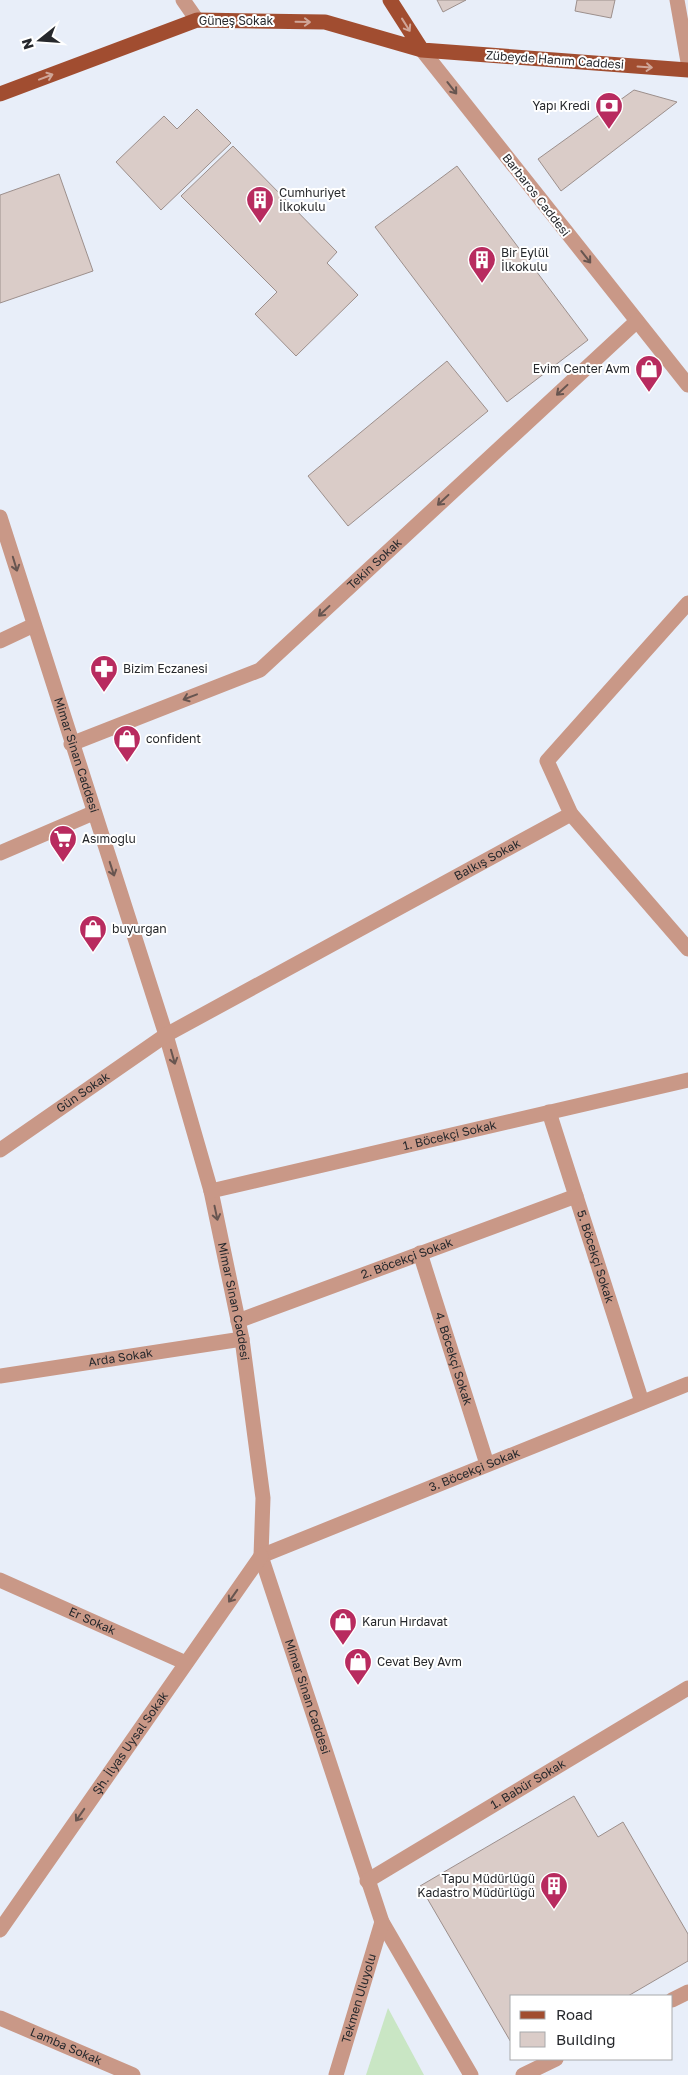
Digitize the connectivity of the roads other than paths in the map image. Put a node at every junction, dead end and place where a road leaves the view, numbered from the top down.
1 (183, 0) edge
2 (390, 0) edge
3 (677, 0) edge
4 (197, 20) junction
5 (422, 50) junction
6 (688, 62) edge
7 (688, 70) edge
8 (0, 94) edge
9 (637, 321) junction
10 (688, 385) edge
11 (0, 517) edge
12 (688, 603) edge
13 (34, 625) junction
14 (0, 640) edge
15 (71, 744) junction
16 (93, 813) junction
17 (571, 814) junction
18 (0, 853) edge
19 (688, 949) edge
20 (166, 1035) junction
21 (688, 1080) edge
22 (550, 1112) junction
23 (0, 1150) edge
24 (211, 1191) junction
25 (576, 1196) junction
26 (420, 1253) junction
27 (238, 1321) junction
28 (242, 1339) junction
29 (0, 1376) edge
30 (688, 1384) edge
31 (642, 1402) junction
32 (488, 1464) junction
33 (261, 1556) junction
34 (0, 1580) edge
35 (186, 1663) junction
36 (688, 1688) edge
37 (367, 1881) junction
38 (382, 1922) junction
39 (0, 1930) edge
40 (688, 1992) edge
41 (673, 2000) edge
42 (0, 2018) edge
43 (554, 2060) edge
44 (133, 2075) edge
45 (336, 2075) edge
46 (471, 2075) edge
47 (524, 2075) edge

1 - 4 street
2 -> 5 main road, Barbaros Caddesi
3 - 6 street
4 -> 5 main road, Güneş Sokak
8 -> 4 main road, Güneş Sokak
5 -> 7 main road, Zübeyde Hanım Caddesi
5 -> 9 street, Barbaros Caddesi
9 - 10 street, Barbaros Caddesi
9 -> 15 street, Tekin Sokak
11 -> 13 street, Mimar Sinan Caddesi
12 - 17 street
13 - 14 street
13 - 15 street, Mimar Sinan Caddesi
15 - 16 street, Mimar Sinan Caddesi
16 - 18 street
16 -> 20 street, Mimar Sinan Caddesi
17 - 19 street
17 - 20 street, Balkış Sokak
20 - 23 street, Gün Sokak
20 -> 24 street, Mimar Sinan Caddesi
21 - 22 street, 1. Böcekçi Sokak
22 - 24 street, 1. Böcekçi Sokak
22 - 25 street, 5. Böcekçi Sokak
24 -> 27 street, Mimar Sinan Caddesi
25 - 26 street, 2. Böcekçi Sokak
25 - 31 street, 5. Böcekçi Sokak
26 - 27 street, 2. Böcekçi Sokak
26 - 32 street, 4. Böcekçi Sokak
27 - 28 street, Mimar Sinan Caddesi
28 - 29 street, Arda Sokak
28 - 33 street, Mimar Sinan Caddesi
30 - 31 street, 3. Böcekçi Sokak
31 - 32 street, 3. Böcekçi Sokak
32 - 33 street, 3. Böcekçi Sokak
33 -> 35 street, Şh. İlyas Uysal Sokak
33 - 37 street, Mimar Sinan Caddesi
34 - 35 street, Er Sokak
35 -> 39 street, Şh. İlyas Uysal Sokak
36 - 37 street, 1. Babür Sokak
37 - 38 street, Mimar Sinan Caddesi
38 - 45 street, Tekmen Uluyolu
38 - 46 street, Mimar Sinan Caddesi
40 - 41 street
42 - 44 street, Lamba Sokak
43 - 47 street

